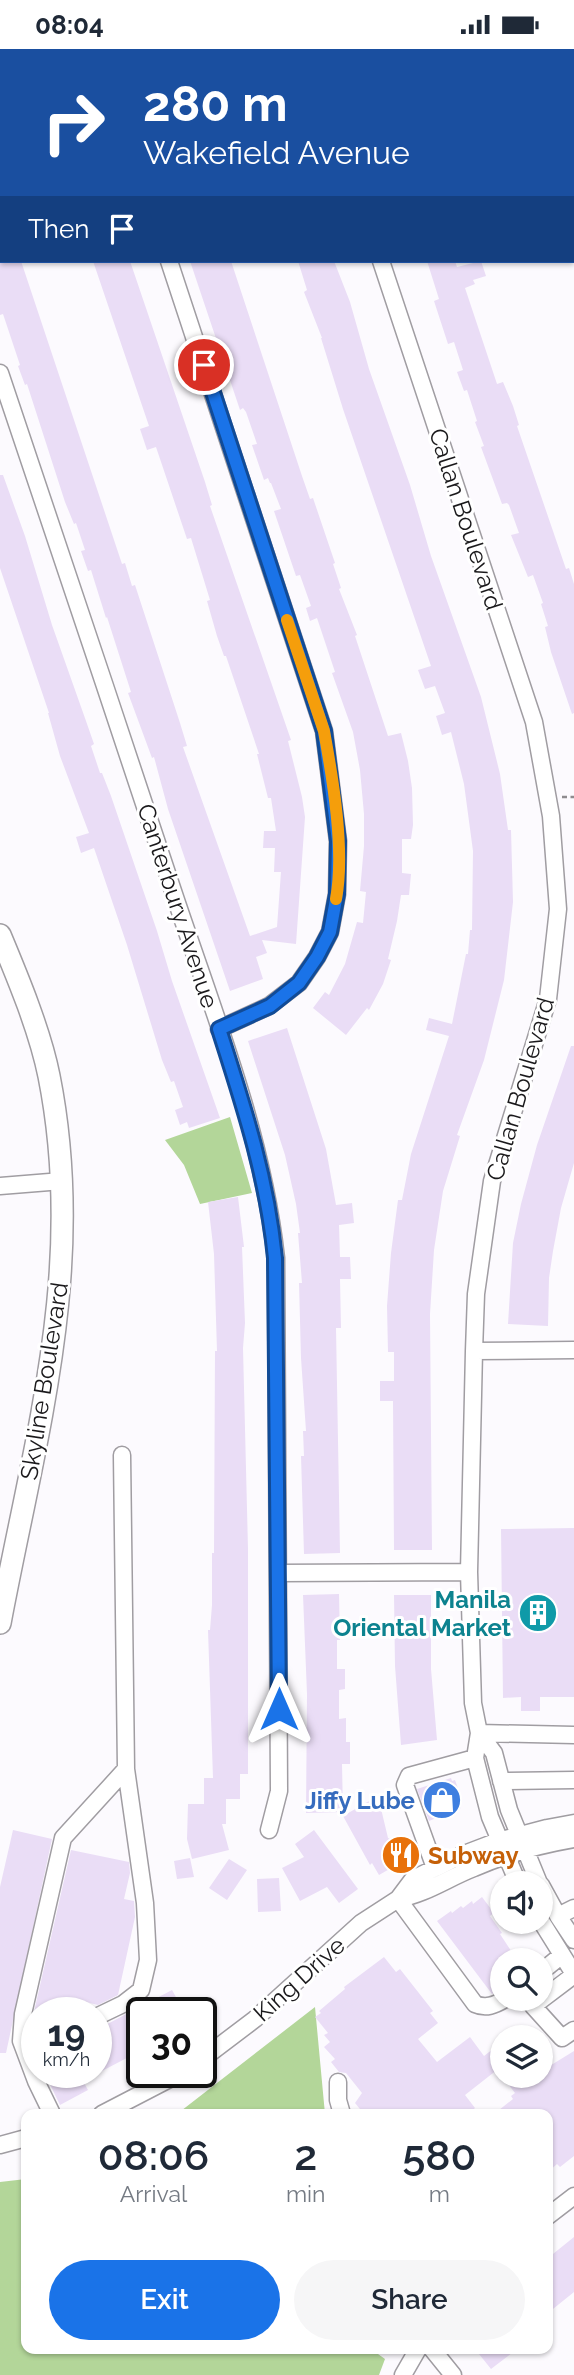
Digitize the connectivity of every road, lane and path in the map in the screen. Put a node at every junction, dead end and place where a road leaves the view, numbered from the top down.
1 (170, 263) edge
2 (382, 263) edge
3 (0, 373) edge
4 (0, 935) edge
5 (219, 1029) junction
6 (62, 1181) junction
7 (0, 1186) edge
8 (574, 1350) edge
9 (474, 1351) junction
10 (122, 1455) dead end
11 (469, 1572) junction
12 (278, 1573) junction
13 (0, 1623) edge
14 (479, 1733) junction
15 (574, 1735) edge
16 (475, 1758) junction
17 (127, 1769) junction
18 (574, 1780) edge
19 (501, 1781) junction
20 (574, 1823) edge
21 (268, 1830) dead end
22 (574, 1839) edge
23 (521, 1842) junction
24 (502, 1849) junction
25 (435, 1868) junction
26 (512, 1871) edge
27 (534, 1871) edge
28 (398, 1899) junction
29 (553, 1907) edge
30 (574, 1908) edge
31 (558, 1916) junction
32 (549, 1934) edge
33 (574, 1940) edge
34 (562, 1955) junction
35 (553, 1962) edge
36 (574, 1975) edge
37 (27, 1997) edge
38 (490, 2005) edge
39 (112, 2009) edge
40 (574, 2030) edge
41 (217, 2048) edge
42 (338, 2082) dead end
43 (39, 2088) edge
44 (152, 2088) edge
45 (50, 2109) edge
46 (112, 2109) edge
47 (341, 2109) edge
48 (21, 2139) edge
49 (0, 2145) edge
50 (574, 2196) edge
51 (553, 2212) edge
52 (415, 2354) edge
53 (436, 2354) edge
54 (403, 2375) edge
55 (453, 2375) edge

1 - 5 street
2 - 9 street, Callan Boulevard
3 - 5 street, Canterbury Avenue
4 - 6 main road, Skyline Boulevard
5 - 12 street, Canterbury Avenue
6 - 7 street
6 - 13 main road, Skyline Boulevard
8 - 9 street
9 - 11 street, Callan Boulevard
10 - 17 street
11 - 12 street
11 - 14 street, Callan Boulevard
12 - 21 street, Canterbury Avenue
14 - 15 street
14 - 16 street, Callan Boulevard
14 - 19 street, Callan Boulevard
16 - 24 street, Callan Boulevard
16 - 25 street
17 - 37 street
17 - 39 street
18 - 19 street
19 - 23 street, Callan Boulevard
20 - 23 street, King Drive
22 - 23 street, King Drive
23 - 24 street, King Drive
23 - 27 street, Callan Boulevard
24 - 25 street, King Drive
24 - 26 street, Callan Boulevard
24 - 28 street, King Drive
25 - 28 street, King Drive
28 - 38 street
28 - 41 street, King Drive
29 - 31 street, Callan Boulevard
30 - 31 street
31 - 33 street, Callan Boulevard
32 - 34 street
34 - 35 street
34 - 36 street
36 - 40 street
42 - 47 street
43 - 45 street
44 - 46 street
48 - 49 street
50 - 51 street
52 - 54 street
53 - 55 street

